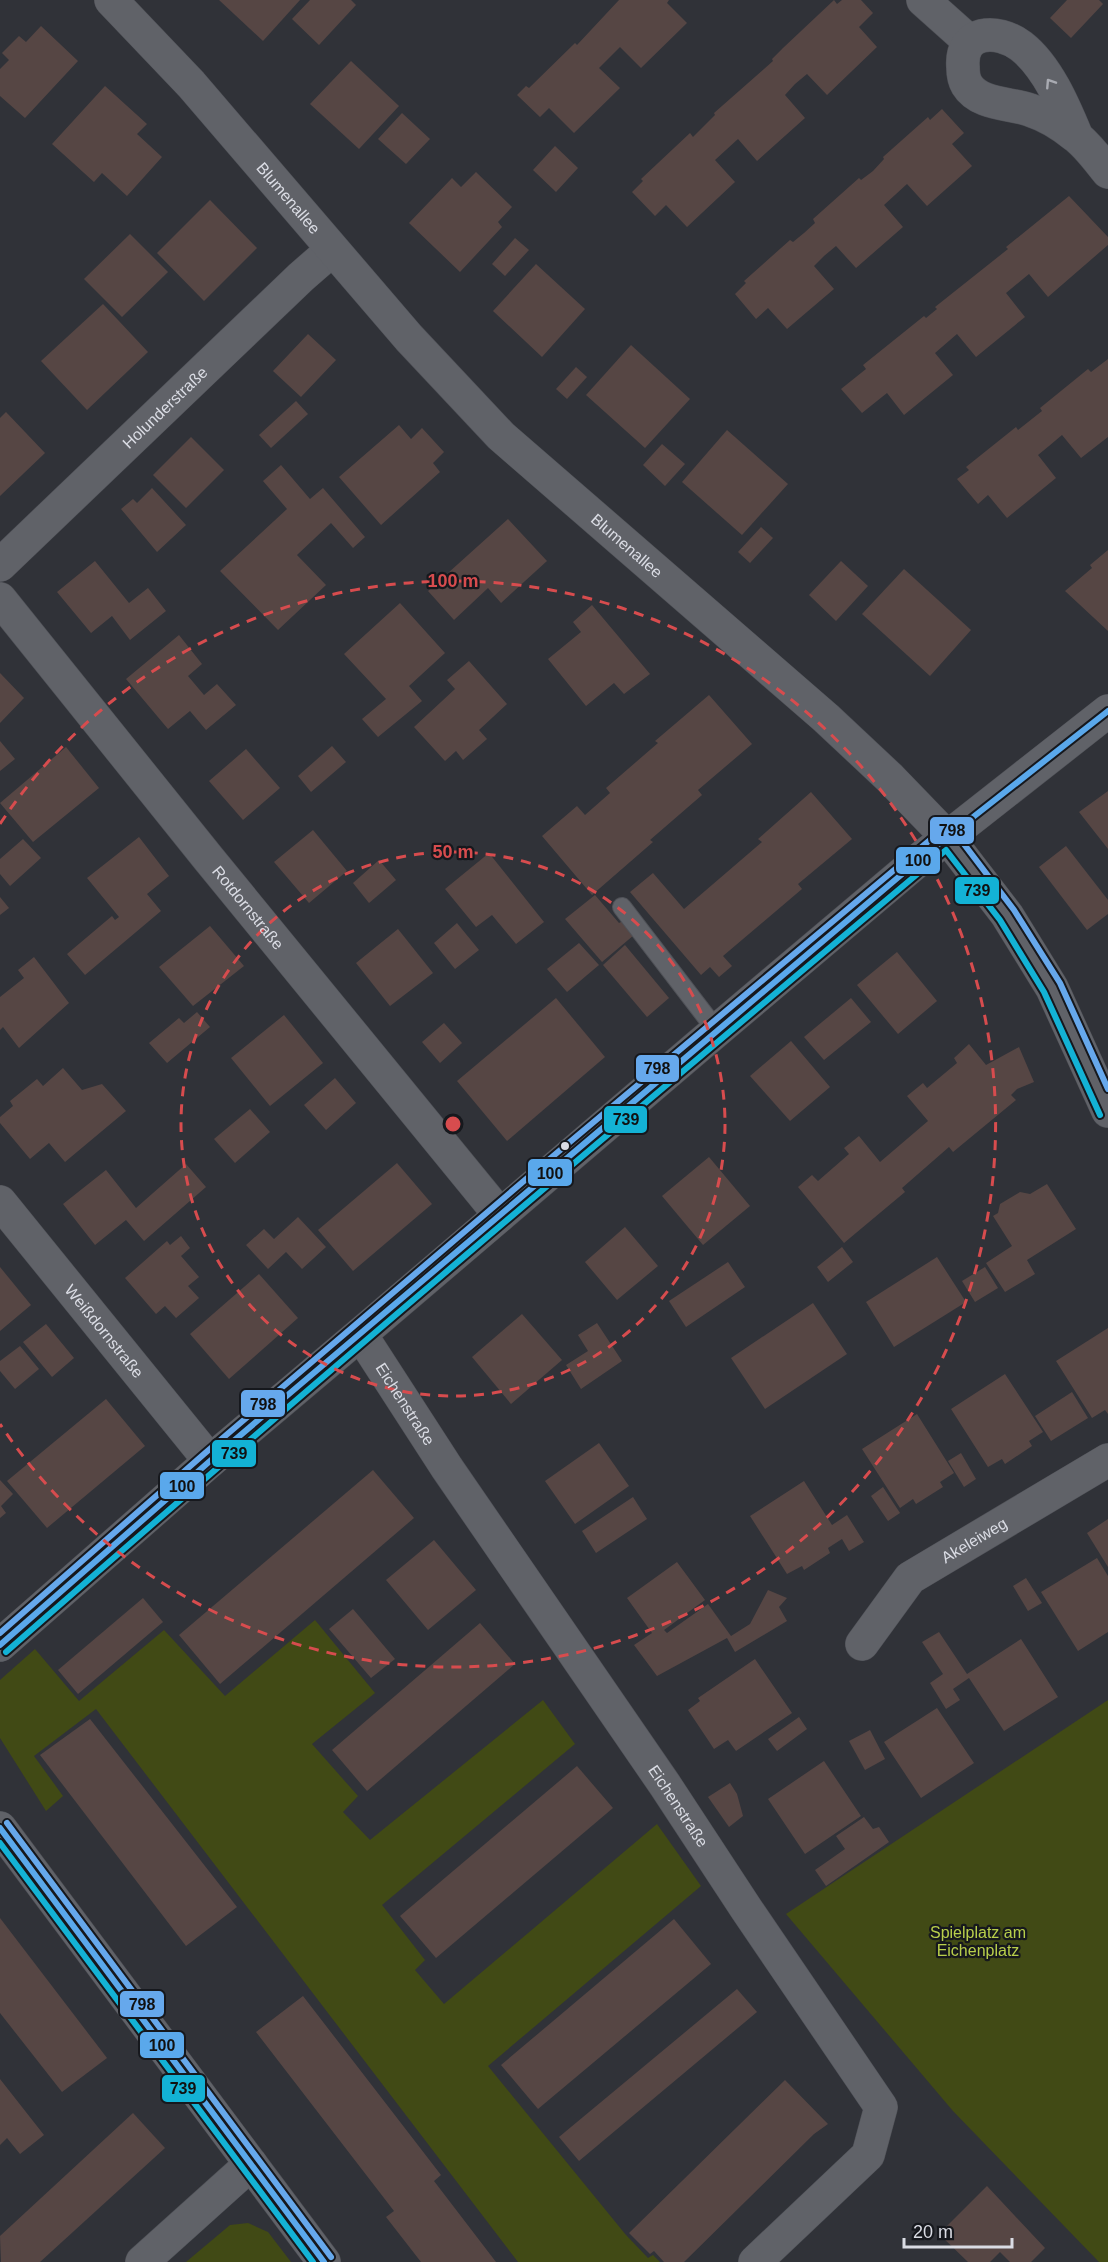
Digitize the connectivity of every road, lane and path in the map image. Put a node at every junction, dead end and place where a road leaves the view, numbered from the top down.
1 (111, 0) edge
2 (923, 0) edge
3 (970, 42) junction
4 (1076, 135) junction
5 (1108, 172) edge
6 (332, 250) junction
7 (0, 565) edge
8 (0, 599) edge
9 (1108, 711) edge
10 (947, 837) junction
11 (621, 907) dead end
12 (717, 1031) junction
13 (1108, 1111) edge
14 (0, 1202) edge
15 (500, 1215) junction
16 (361, 1335) junction
17 (1108, 1460) edge
18 (210, 1461) junction
19 (0, 1644) edge
20 (862, 1644) dead end
21 (1, 1831) edge
22 (251, 2164) junction
23 (142, 2262) edge
24 (324, 2262) edge
25 (755, 2262) edge

1 - 6 street, Blumenallee
2 - 3 street
4 -> 3 street
3 - 4 street
4 - 5 street
6 - 7 street, Holunderstraße
6 - 10 street, Blumenallee
8 - 15 street, Rotdornstraße
9 - 10 street
10 - 12 street
10 - 13 street, Blumenallee
11 - 12 lane
12 - 15 street
14 - 18 street, Weißdornstraße
15 - 16 street
16 - 18 street
16 - 25 street, Eichenstraße
17 - 20 street, Akeleiweg
18 - 19 street
21 - 22 street
22 - 23 street
22 - 24 street

